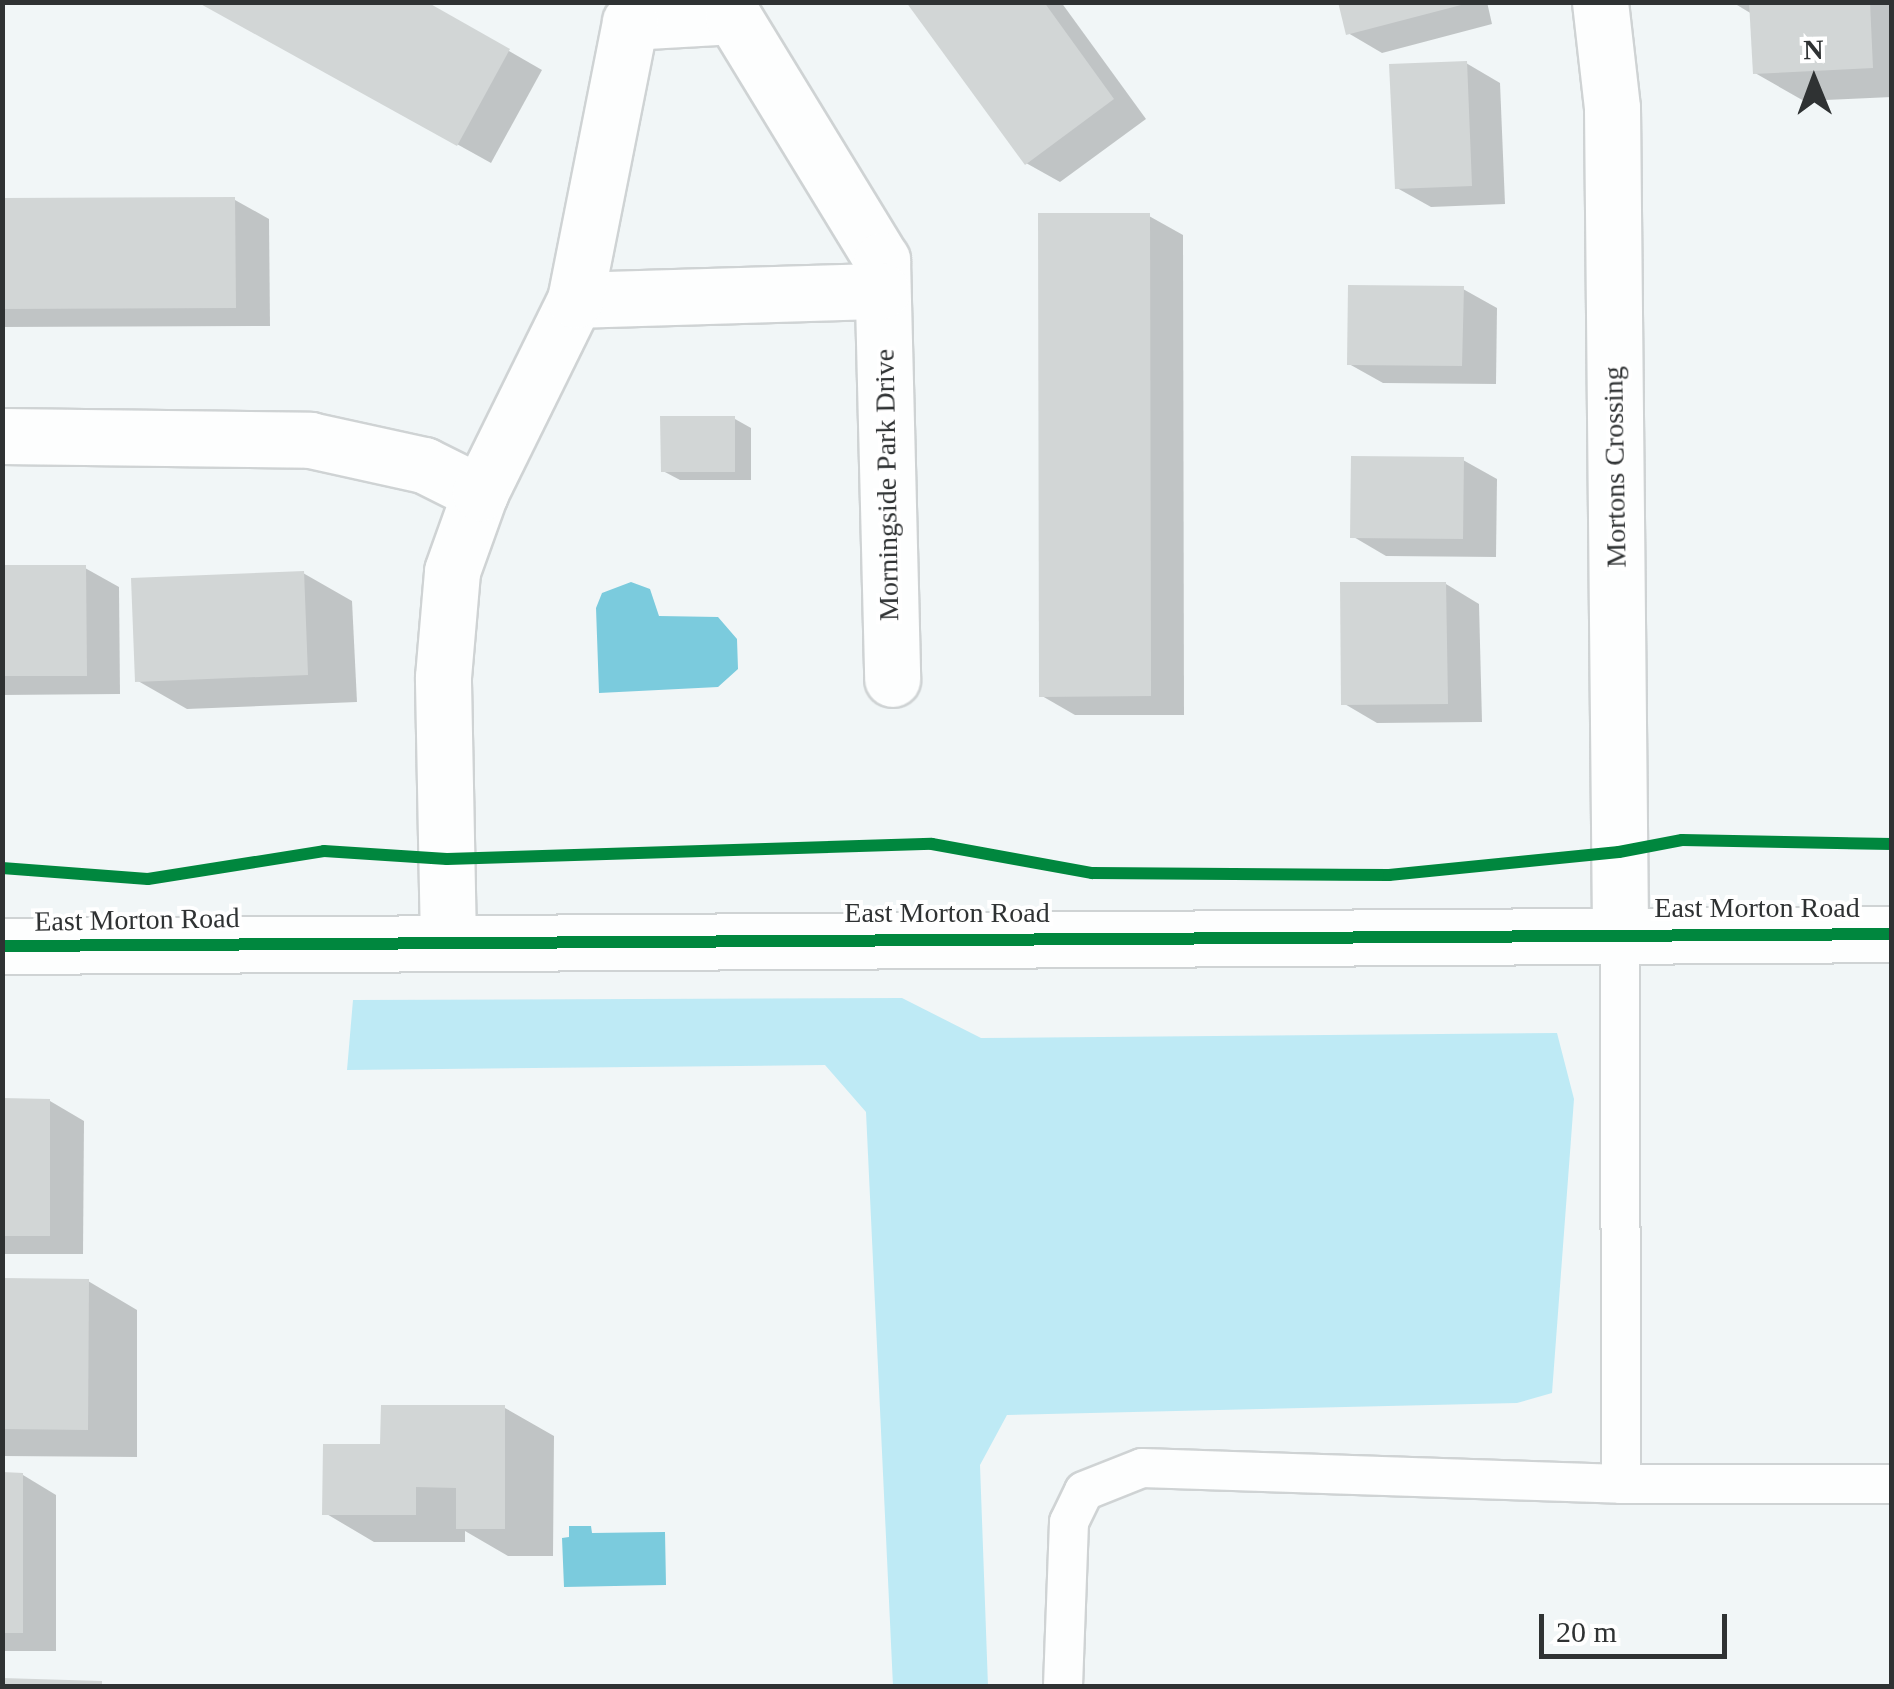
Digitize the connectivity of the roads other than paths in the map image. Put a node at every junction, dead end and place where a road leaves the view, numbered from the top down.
1 (1600, 2) edge
2 (624, 12) edge
3 (882, 292) junction
4 (575, 300) junction
5 (2, 436) edge
6 (480, 493) junction
7 (892, 679) dead end
8 (1620, 932) junction
9 (1892, 934) edge
10 (448, 942) junction
11 (2, 946) edge
12 (1620, 1484) junction
13 (1892, 1484) edge
14 (1063, 1686) edge

1 - 8 street, Mortons Crossing
2 - 3 street, Morningside Park Drive
2 - 4 street, Morningside Park Drive
3 - 4 street
3 - 7 street, Morningside Park Drive
4 - 6 street, Morningside Park Drive
5 - 6 street
6 - 10 street, Morningside Park Drive
8 - 9 street, East Morton Road
8 - 10 street, East Morton Road
8 - 12 lane
10 - 11 street, East Morton Road
12 - 13 lane
12 - 14 lane

